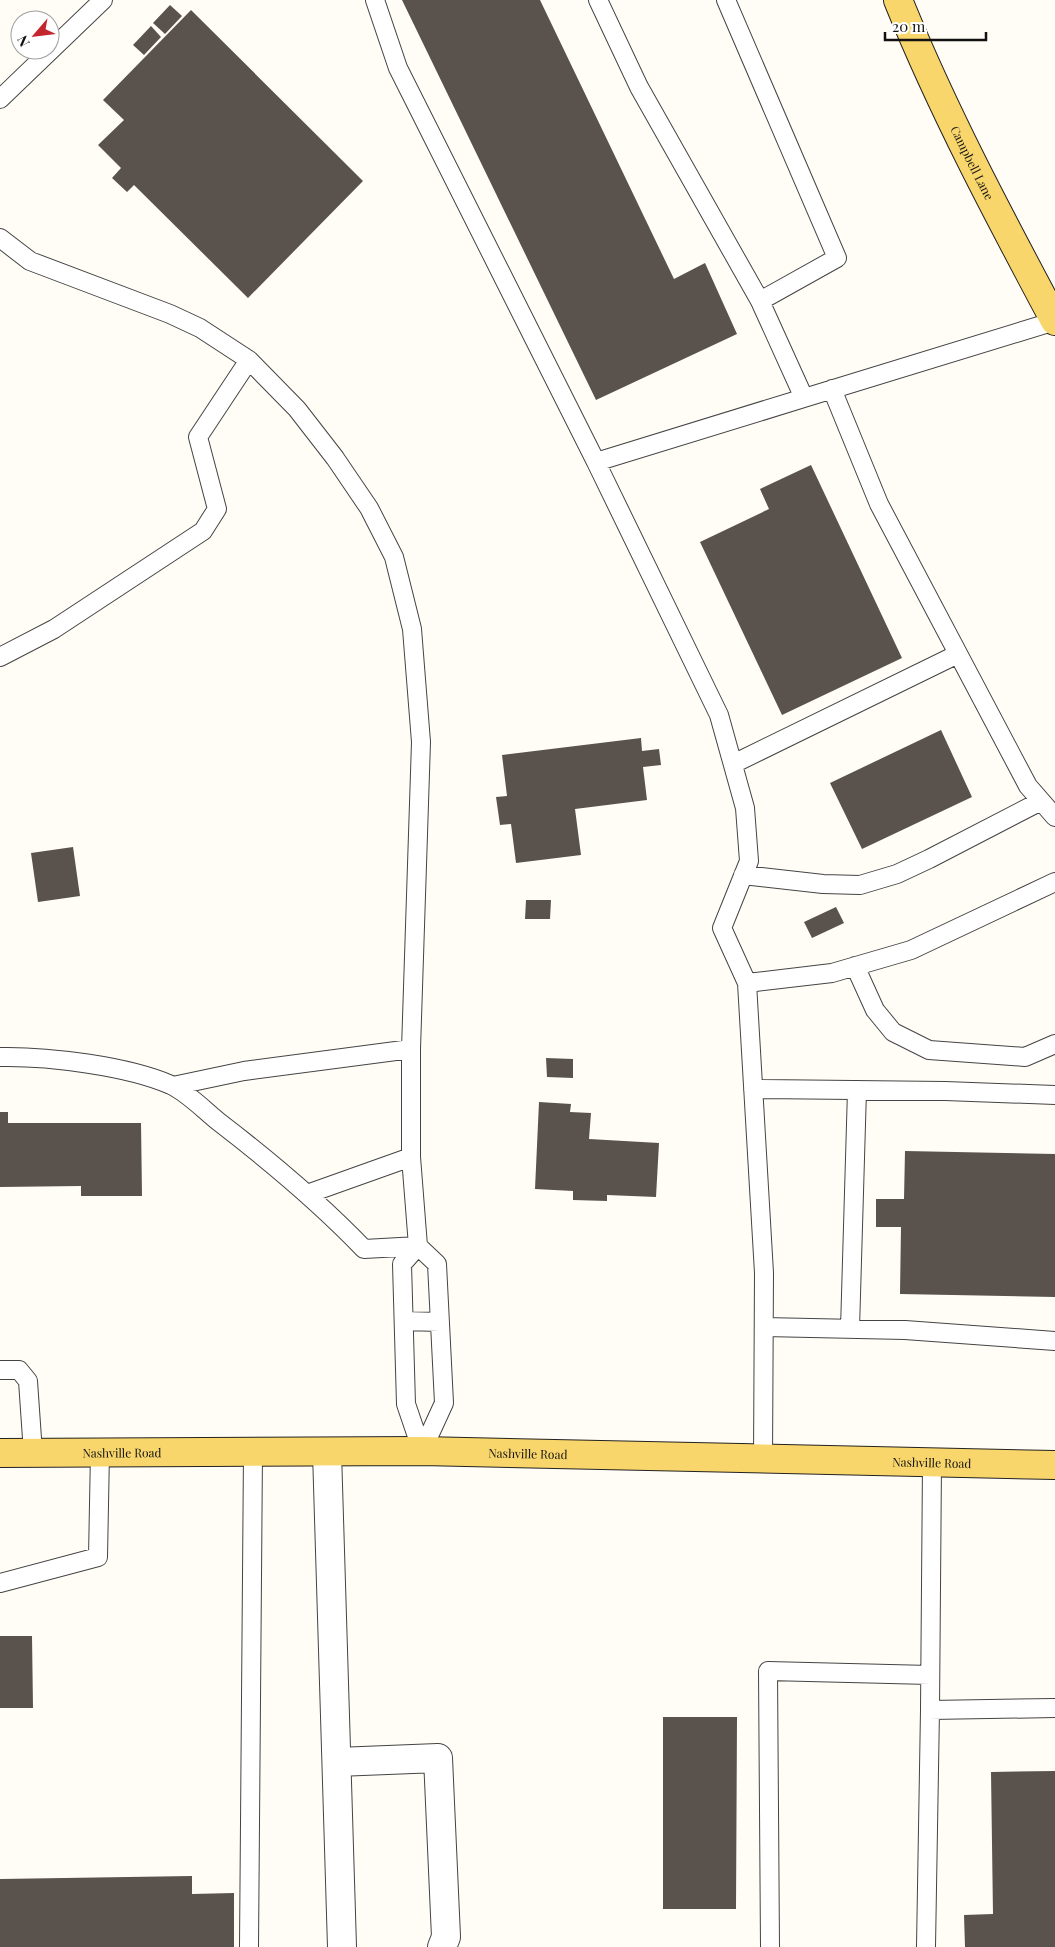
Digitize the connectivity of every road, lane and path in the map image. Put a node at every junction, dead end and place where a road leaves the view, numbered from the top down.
1 (103, 0) edge
2 (376, 0) edge
3 (598, 0) edge
4 (726, 0) edge
5 (898, 0) edge
6 (0, 100) edge
7 (0, 238) edge
8 (760, 301) junction
9 (1055, 321) edge
10 (249, 360) junction
11 (832, 389) junction
12 (804, 398) junction
13 (596, 462) junction
14 (958, 654) junction
15 (0, 657) edge
16 (732, 764) junction
17 (1041, 801) junction
18 (1055, 817) edge
19 (743, 875) junction
20 (1055, 882) edge
21 (855, 966) junction
22 (747, 983) junction
23 (1055, 1044) edge
24 (411, 1049) junction
25 (0, 1057) edge
26 (173, 1086) junction
27 (753, 1089) junction
28 (857, 1090) junction
29 (1055, 1095) edge
30 (411, 1157) junction
31 (310, 1194) junction
32 (418, 1246) junction
33 (404, 1321) junction
34 (440, 1322) junction
35 (764, 1327) junction
36 (850, 1329) junction
37 (1055, 1341) edge
38 (0, 1370) edge
39 (422, 1451) junction
40 (100, 1452) junction
41 (253, 1452) junction
42 (327, 1452) junction
43 (0, 1453) edge
44 (33, 1453) junction
45 (763, 1459) junction
46 (932, 1463) junction
47 (1055, 1465) edge
48 (0, 1583) edge
49 (930, 1675) junction
50 (1055, 1708) edge
51 (930, 1710) junction
52 (337, 1762) junction
53 (248, 1947) edge
54 (342, 1947) edge
55 (442, 1947) edge
56 (770, 1947) edge
57 (926, 1947) edge

1 - 6 lane
2 - 13 lane
3 - 8 lane
4 - 8 lane
5 - 9 main road, Campbell Lane
7 - 10 lane
8 - 12 lane
9 - 11 lane
10 - 15 lane
10 - 24 lane
11 - 12 lane
11 - 14 lane
12 - 13 lane
13 - 16 lane
14 - 16 lane
14 - 17 lane
16 - 19 lane
17 - 18 lane
17 - 19 lane
19 - 22 lane
20 - 21 lane
21 - 22 lane
21 - 23 lane
22 - 27 lane
24 - 26 lane
24 - 30 lane
25 - 26 lane
26 - 31 lane
27 - 28 lane
27 - 35 lane
28 - 29 lane
28 - 36 lane
30 - 31 lane
30 - 32 lane
31 - 32 lane
32 - 33 lane
32 - 34 lane
33 - 34 lane
33 - 39 lane
34 - 39 lane
35 - 36 lane
35 - 45 lane
36 - 37 lane
38 - 44 lane
39 - 42 main road, Nashville Road
39 - 45 main road, Nashville Road
40 - 41 main road, Nashville Road
40 - 44 main road, Nashville Road
40 - 48 lane
41 - 42 main road, Nashville Road
41 - 53 lane
42 - 52 street
43 - 44 main road, Nashville Road
45 - 46 main road, Nashville Road
46 - 47 main road, Nashville Road
46 - 49 lane
49 - 51 lane
49 - 56 lane
50 - 51 lane
51 - 57 lane
52 - 54 street
52 - 55 street

